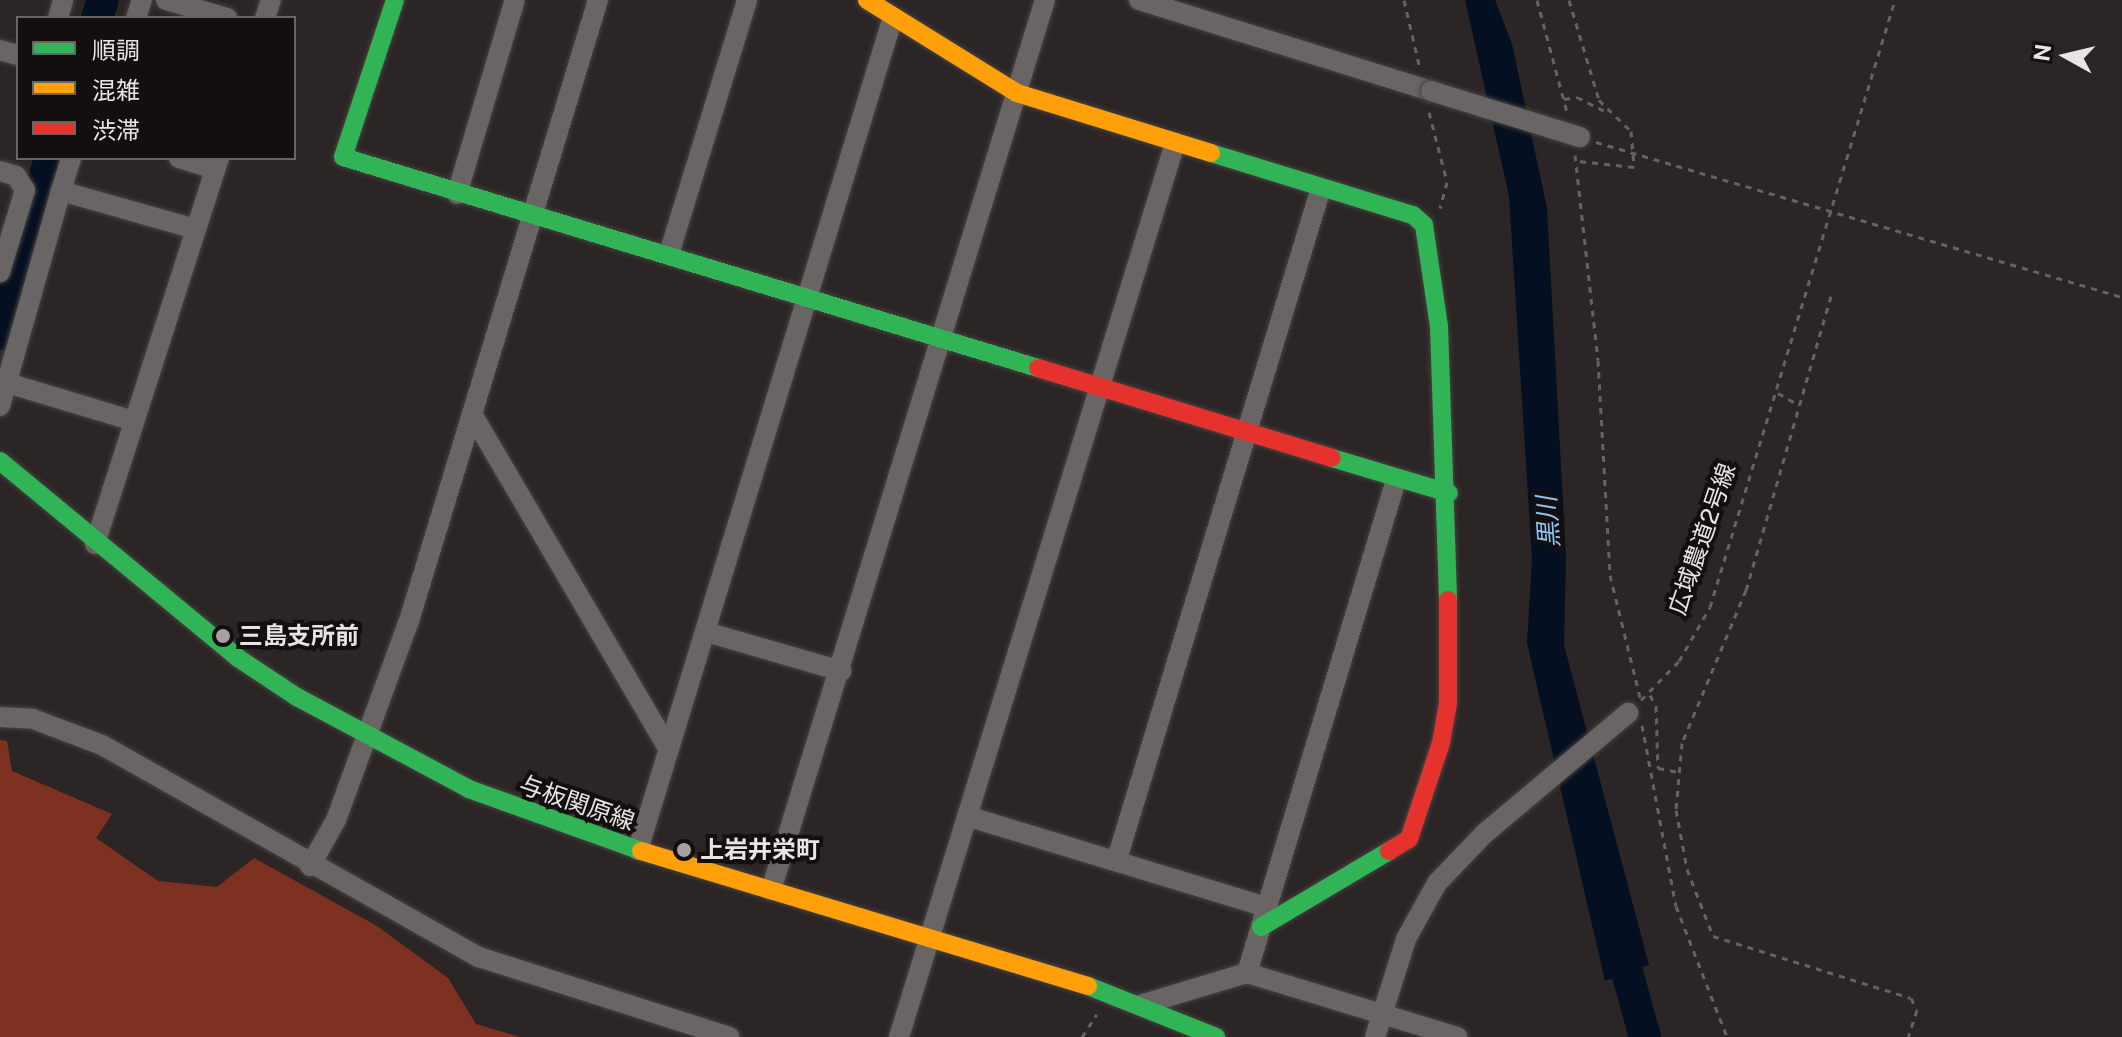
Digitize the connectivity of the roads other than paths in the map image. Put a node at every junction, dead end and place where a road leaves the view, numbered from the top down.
1 (166, 0) edge
2 (395, 0) edge
3 (515, 0) edge
4 (598, 0) edge
5 (747, 0) edge
6 (867, 0) edge
7 (1045, 0) edge
8 (1139, 0) edge
9 (220, 16) edge
10 (893, 17) junction
11 (1017, 93) junction
12 (1574, 137) road end
13 (1175, 143) junction
14 (70, 160) edge
15 (194, 160) edge
16 (217, 163) edge
17 (0, 171) edge
18 (1321, 188) junction
19 (61, 191) junction
20 (457, 194) junction
21 (532, 215) junction
22 (195, 229) junction
23 (669, 254) junction
24 (0, 272) edge
25 (807, 299) junction
26 (940, 338) junction
27 (4, 382) junction
28 (1099, 388) junction
29 (0, 406) edge
30 (472, 414) junction
31 (134, 421) junction
32 (1248, 433) junction
33 (0, 461) edge
34 (1396, 480) junction
35 (1449, 493) junction
36 (95, 544) junction
37 (706, 632) junction
38 (841, 671) junction
39 (1634, 707) road end
40 (0, 717) edge
41 (364, 734) junction
42 (669, 750) junction
43 (970, 817) junction
44 (638, 850) junction
45 (1117, 859) junction
46 (310, 866) junction
47 (771, 890) junction
48 (1263, 917) junction
49 (933, 936) junction
50 (1247, 973) junction
51 (1140, 1005) junction
52 (1383, 1013) junction
53 (730, 1037) edge
54 (899, 1037) edge
55 (1216, 1037) edge
56 (1375, 1037) edge
57 (1457, 1037) edge

1 - 9 street
2 - 20 street
3 - 20 street
4 - 21 street
5 - 23 street
6 - 10 street
7 - 11 street
8 - 12 street, bridge
10 - 11 street
10 - 25 street
11 - 13 street
11 - 26 street
13 - 18 street
13 - 28 street
14 - 19 street
15 - 16 street
16 - 22 street
17 - 24 street
18 - 32 street
18 - 35 street
19 - 22 street
19 - 27 street
20 - 21 street
21 - 23 street
21 - 30 street
22 - 31 street
23 - 25 street
25 - 26 street
25 - 37 street
26 - 28 street
26 - 38 street
27 - 29 street
27 - 31 street
28 - 32 street
28 - 43 street
30 - 41 street
30 - 42 street
31 - 36 street
32 - 34 street
32 - 45 street
33 - 36 street, 与板関原線
34 - 35 street
34 - 48 street
35 - 48 street
36 - 41 street, 与板関原線
37 - 38 street
37 - 42 street
38 - 47 street
39 - 52 street
40 - 46 street
41 - 44 street, 与板関原線
41 - 46 street
42 - 44 street
43 - 45 street
43 - 49 street
44 - 47 street, 与板関原線
45 - 48 street
46 - 53 street
47 - 49 street, 与板関原線
48 - 50 street
49 - 51 street, 与板関原線
49 - 54 street
50 - 51 street
50 - 52 street
51 - 55 street, 与板関原線
52 - 56 street
52 - 57 street

